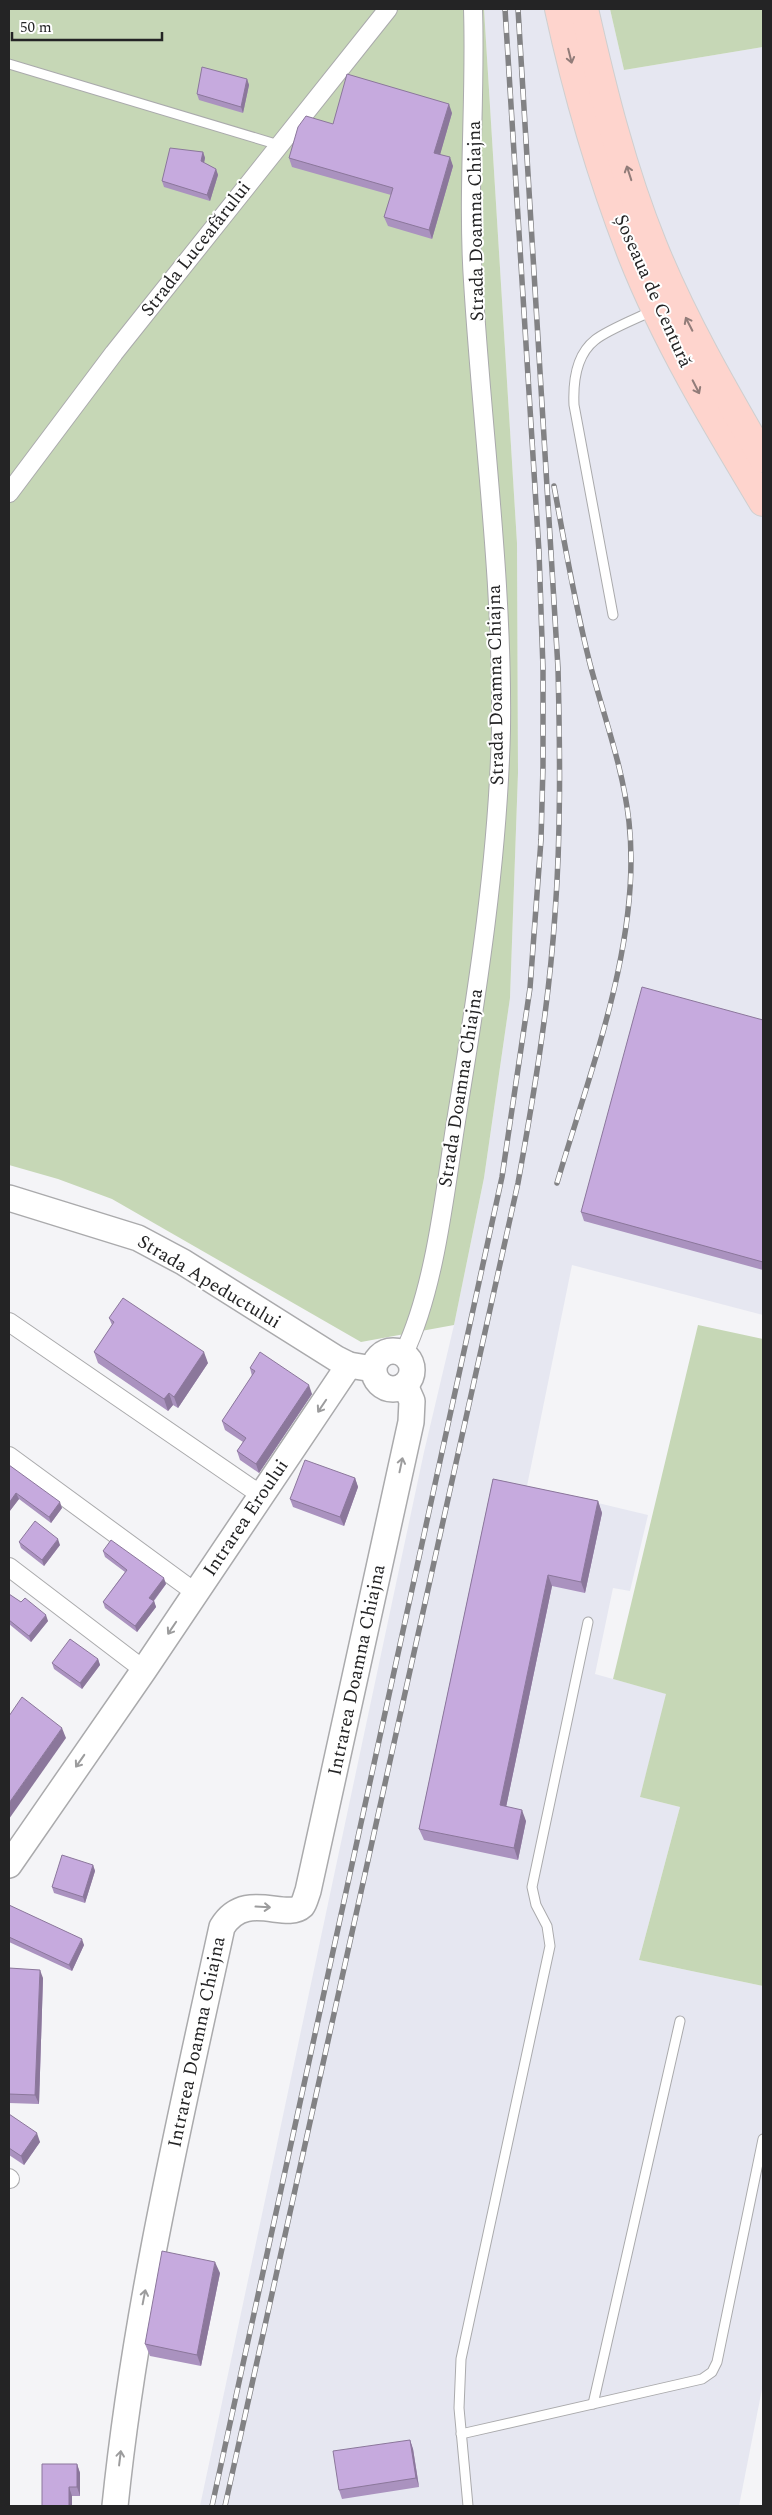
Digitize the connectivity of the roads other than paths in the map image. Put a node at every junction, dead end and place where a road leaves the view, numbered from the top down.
1 (388, 9) edge
2 (473, 9) edge
3 (559, 9) edge
4 (584, 9) edge
5 (9, 64) edge
6 (279, 145) junction
7 (657, 309) junction
8 (763, 458) edge
9 (9, 493) edge
10 (763, 502) edge
11 (613, 615) dead end
12 (9, 1198) edge
13 (9, 1322) edge
14 (404, 1353) junction
15 (349, 1365) junction
16 (374, 1369) junction
17 (405, 1385) junction
18 (9, 1456) edge
19 (261, 1495) junction
20 (9, 1568) edge
21 (196, 1593) junction
22 (588, 1622) dead end
23 (144, 1670) junction
24 (9, 1865) edge
25 (680, 2021) dead end
26 (763, 2139) edge
27 (593, 2404) junction
28 (461, 2434) junction
29 (115, 2506) edge
30 (468, 2506) edge

1 - 6 street, Strada Luceafărului
2 - 14 street, Strada Doamna Chiajna
3 -> 7 main road, Șoseaua de Centură
8 -> 4 main road, Șoseaua de Centură
5 - 6 lane
6 - 9 street, Strada Luceafărului
7 -> 10 main road, Șoseaua de Centură
7 - 11 lane
12 - 15 street, Strada Apeductului
13 - 19 street
14 - 16 street
14 - 17 street
15 - 16 street, Strada Apeductului
15 -> 19 street, Intrarea Eroului
16 - 17 street
29 -> 17 street, Intrarea Doamna Chiajna
18 - 21 street
19 - 21 street, Intrarea Eroului
20 - 23 street
21 -> 23 street, Intrarea Eroului
22 - 28 lane
23 -> 24 street, Intrarea Eroului
25 - 27 lane
26 - 27 lane
27 - 28 lane
28 - 30 lane

